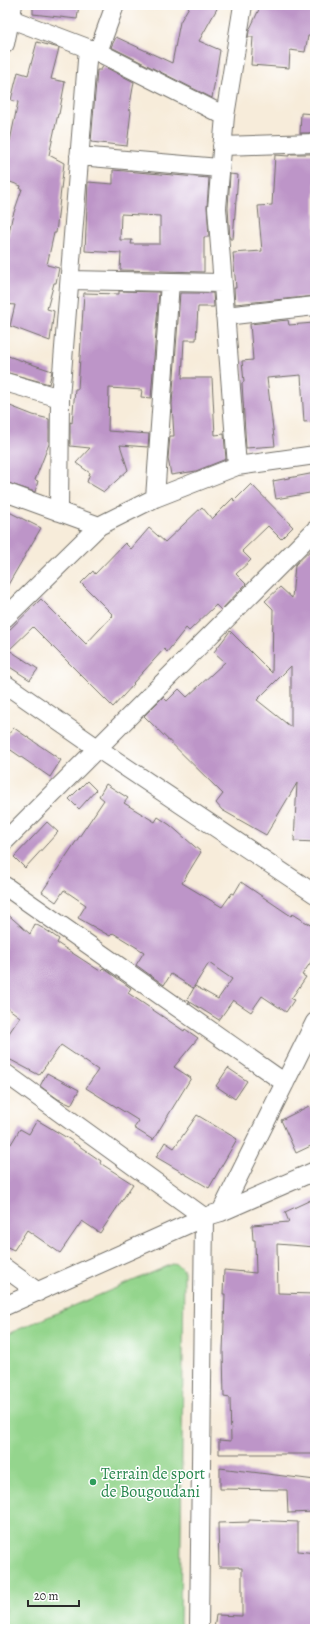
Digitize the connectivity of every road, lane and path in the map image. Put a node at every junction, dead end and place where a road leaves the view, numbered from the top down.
1 (115, 5) edge
2 (243, 5) edge
3 (12, 12) edge
4 (5, 44) edge
5 (93, 50) junction
6 (225, 116) junction
7 (315, 144) edge
8 (222, 146) junction
9 (79, 156) junction
10 (219, 168) junction
11 (70, 280) junction
12 (170, 282) junction
13 (222, 283) junction
14 (315, 306) edge
15 (225, 316) junction
16 (5, 382) edge
17 (60, 398) junction
18 (315, 455) edge
19 (237, 466) junction
20 (5, 492) edge
21 (155, 498) junction
22 (59, 512) junction
23 (99, 526) junction
24 (315, 530) edge
25 (5, 618) edge
26 (5, 684) edge
27 (97, 748) junction
28 (5, 841) edge
29 (5, 886) edge
30 (315, 894) edge
31 (315, 1022) edge
32 (5, 1073) edge
33 (285, 1083) junction
34 (315, 1171) edge
35 (221, 1212) junction
36 (204, 1217) junction
37 (5, 1268) edge
38 (38, 1292) junction
39 (5, 1306) edge
40 (199, 1629) edge

1 - 5 street
2 - 6 street
3 - 4 street
3 - 5 street
5 - 6 street
5 - 9 street
6 - 8 street
7 - 8 street
8 - 10 street
9 - 10 street
9 - 11 street
10 - 13 street
11 - 12 street
11 - 17 street
12 - 13 street
12 - 21 street
13 - 15 street
14 - 15 street
15 - 19 street
16 - 17 street
17 - 22 street
18 - 19 street
19 - 21 street
20 - 22 street
21 - 23 street
22 - 23 street
23 - 25 street
24 - 27 street
26 - 27 street
27 - 28 street
27 - 30 street
29 - 33 street
31 - 33 street
32 - 36 street
33 - 35 street
34 - 35 street
35 - 36 street
36 - 38 street
36 - 40 street
37 - 38 street
38 - 39 street

